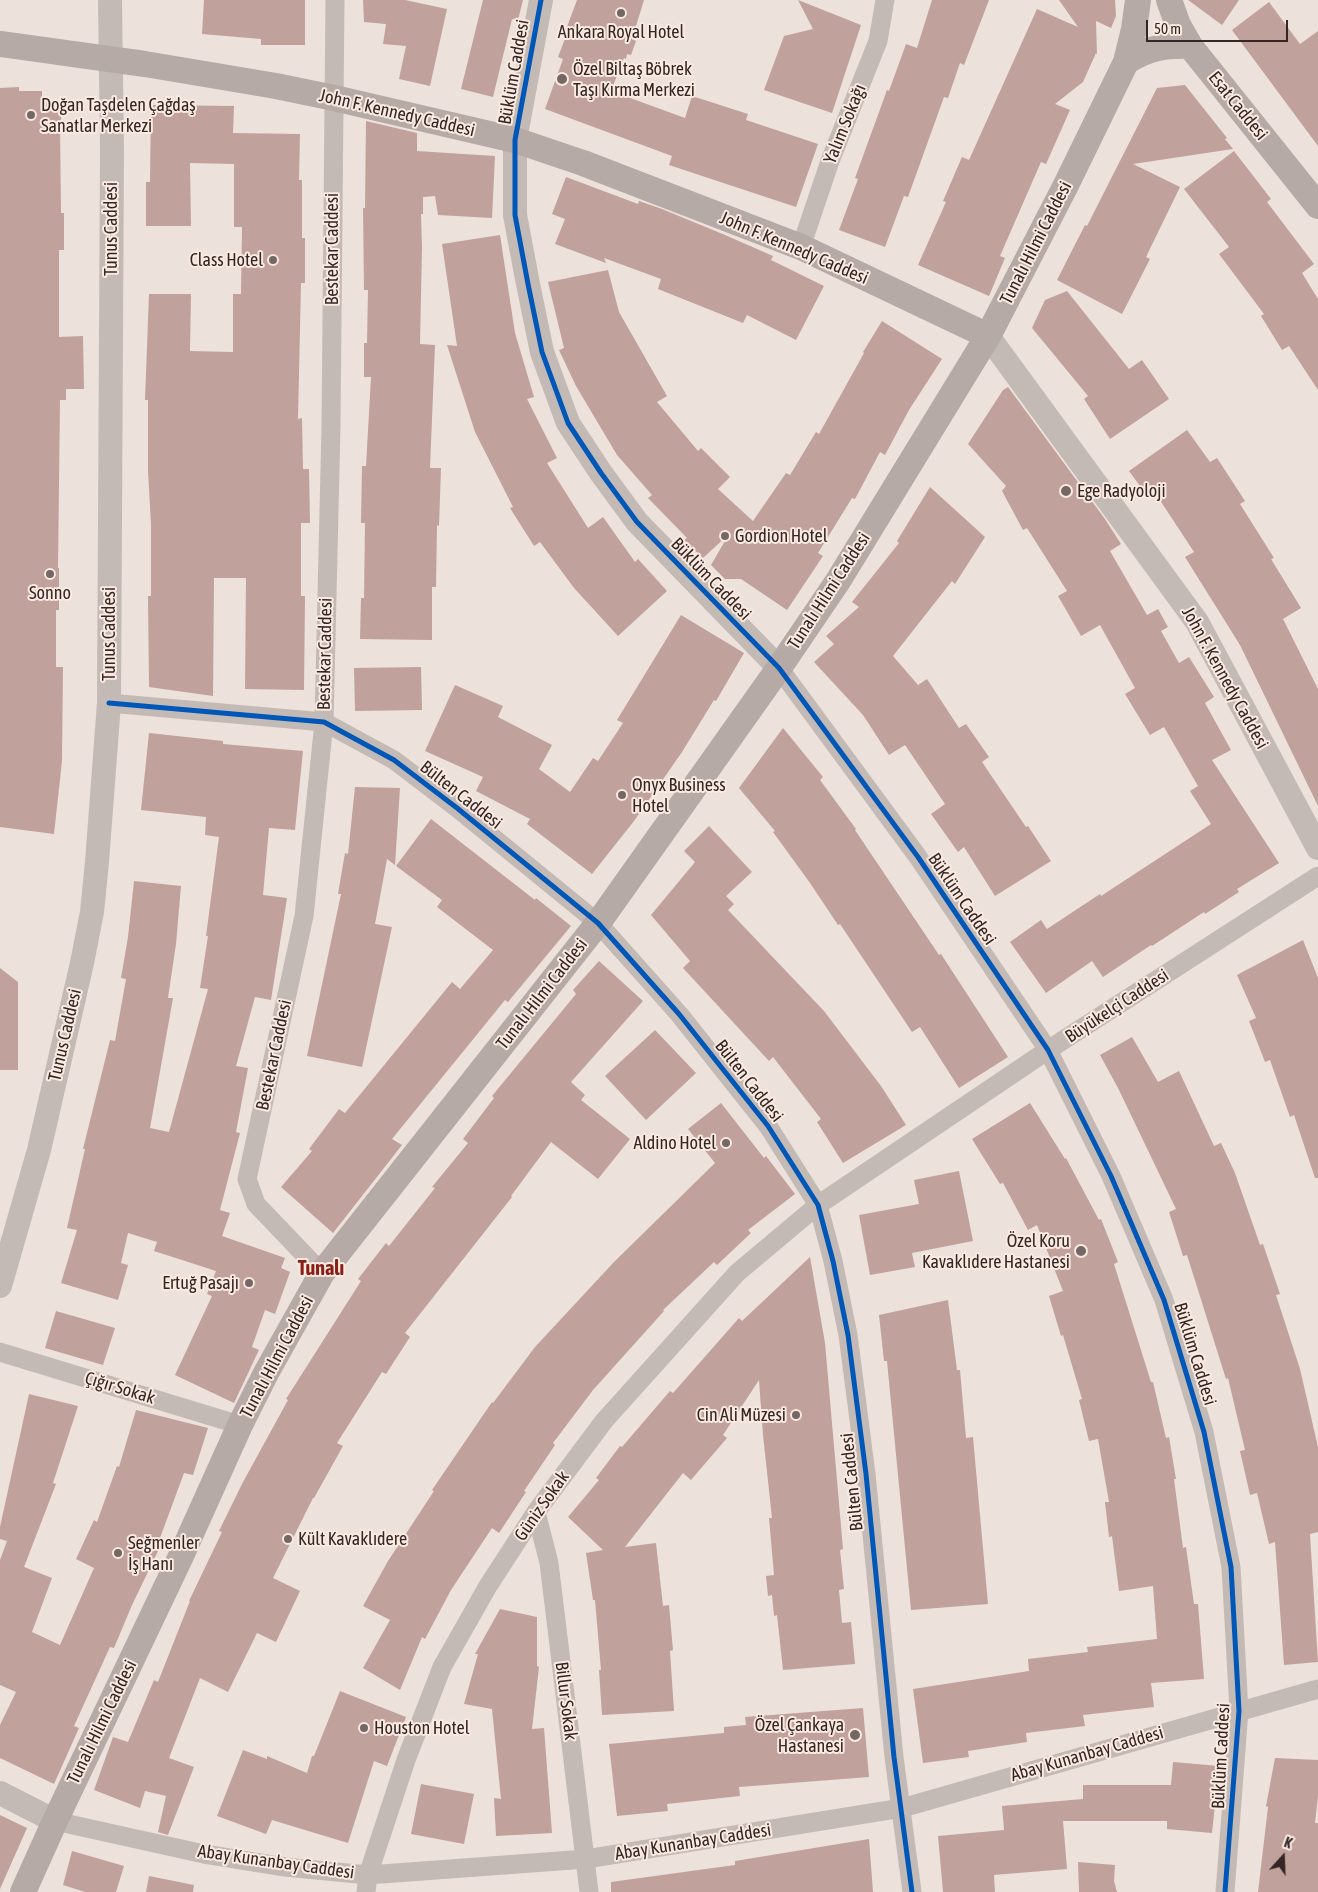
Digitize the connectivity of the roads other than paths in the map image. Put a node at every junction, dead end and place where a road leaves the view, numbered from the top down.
1 (110, 0) edge
2 (335, 0) edge
3 (541, 0) edge
4 (885, 0) edge
5 (1138, 0) edge
6 (1169, 0) edge
7 (0, 44) edge
8 (1190, 46) junction
9 (112, 60) junction
10 (1126, 62) junction
11 (334, 98) junction
12 (515, 140) junction
13 (1318, 206) edge
14 (801, 247) junction
15 (988, 336) junction
16 (779, 668) junction
17 (109, 704) junction
18 (324, 722) junction
19 (1318, 848) edge
20 (1318, 876) edge
21 (598, 923) junction
22 (1048, 1050) junction
23 (818, 1205) junction
24 (322, 1273) junction
25 (0, 1286) edge
26 (0, 1352) edge
27 (240, 1425) junction
28 (536, 1512) junction
29 (1318, 1689) edge
30 (1239, 1711) junction
31 (0, 1792) edge
32 (902, 1808) junction
33 (55, 1820) junction
34 (586, 1859) junction
35 (367, 1884) edge
36 (23, 1892) edge
37 (588, 1892) edge
38 (912, 1892) edge
39 (1225, 1892) edge

1 - 9 street, Tunus Caddesi
2 - 11 street, Bestekar Caddesi
3 - 12 street, Büklüm Caddesi
4 - 14 street, Yalım Sokağı
5 - 10 main road, Tunalı Hilmi Caddesi
6 - 8 main road, Esat Caddesi
7 - 9 main road, John F. Kennedy Caddesi
8 - 10 main road
8 - 13 main road, Esat Caddesi
9 - 11 main road, John F. Kennedy Caddesi
9 - 17 street, Tunus Caddesi
10 - 15 main road, Tunalı Hilmi Caddesi
11 - 12 main road, John F. Kennedy Caddesi
11 - 18 street, Bestekar Caddesi
12 - 14 main road, John F. Kennedy Caddesi
12 - 16 street, Büklüm Caddesi
14 - 15 main road, John F. Kennedy Caddesi
15 - 16 main road, Tunalı Hilmi Caddesi
15 - 19 street, John F. Kennedy Caddesi
16 - 21 main road, Tunalı Hilmi Caddesi
16 - 22 street, Büklüm Caddesi
17 - 18 street, Bülten Caddesi
17 - 25 street, Tunus Caddesi
18 - 21 street, Bülten Caddesi
18 - 24 street, Bestekar Caddesi
20 - 22 street, Büyükelçi Caddesi
21 - 23 street, Bülten Caddesi
21 - 24 main road, Tunalı Hilmi Caddesi
22 - 23 street, Büyükelçi Caddesi
22 - 30 street, Büklüm Caddesi
23 - 28 street, Güniz Sokak
23 - 32 street, Bülten Caddesi
24 - 27 main road, Tunalı Hilmi Caddesi
26 - 27 street, Çığır Sokak
27 - 33 main road, Tunalı Hilmi Caddesi
28 - 34 street, Billur Sokak
28 - 35 street, Güniz Sokak
29 - 30 street, Abay Kunanbay Caddesi
30 - 32 street, Abay Kunanbay Caddesi
30 - 39 street, Büklüm Caddesi
31 - 33 street
32 - 34 street, Abay Kunanbay Caddesi
32 - 38 street, Bülten Caddesi
33 - 35 street, Abay Kunanbay Caddesi
33 - 36 main road, Tunalı Hilmi Caddesi
34 - 35 street, Abay Kunanbay Caddesi
34 - 37 street, Billur Sokak

